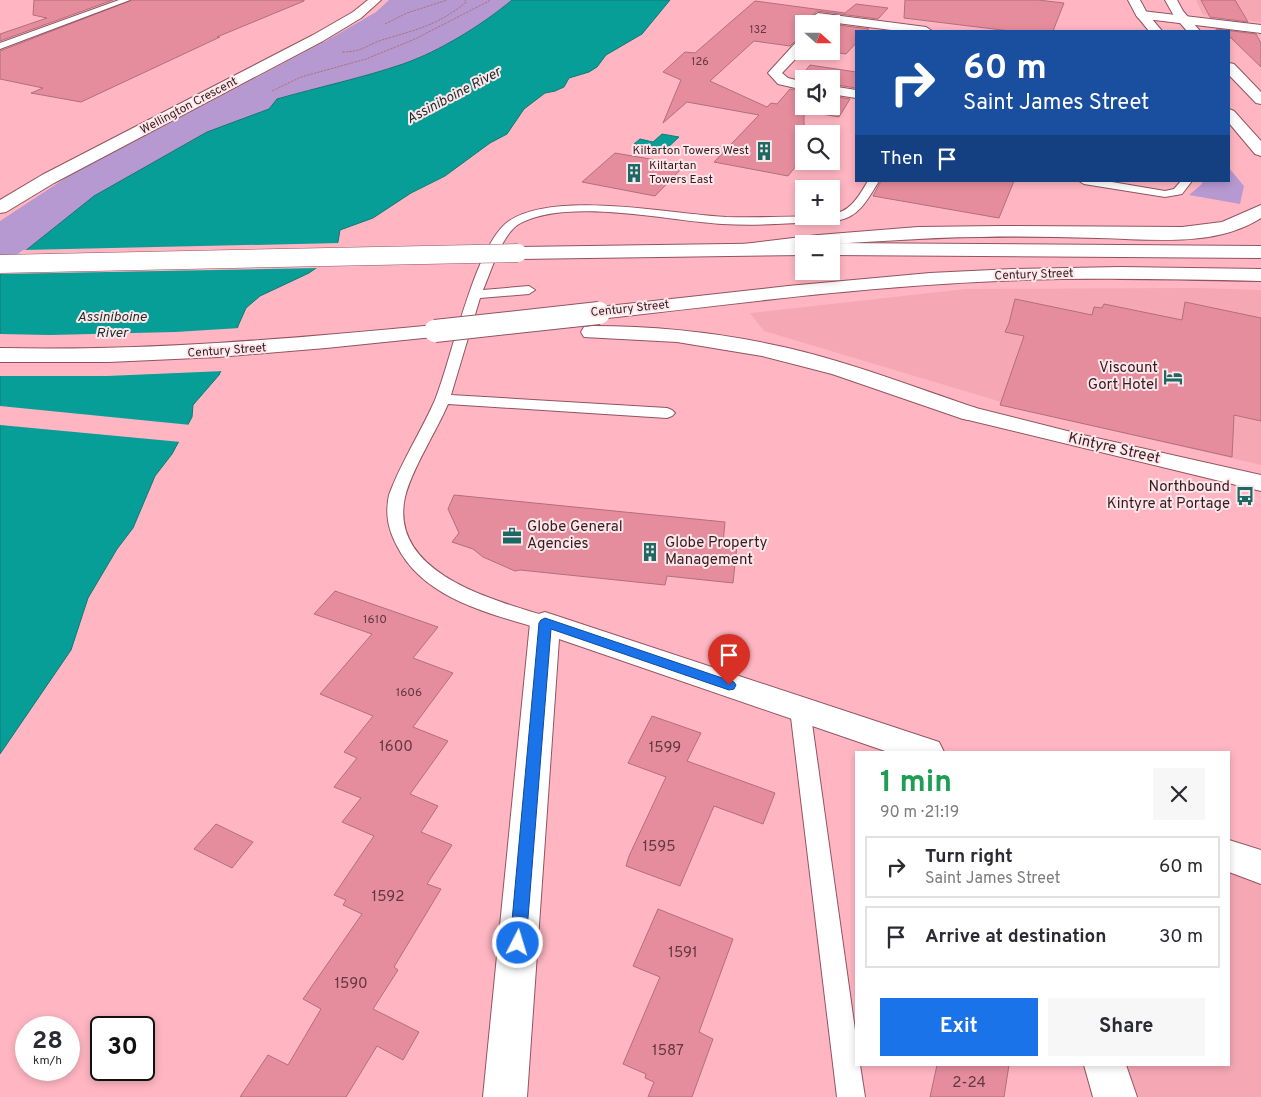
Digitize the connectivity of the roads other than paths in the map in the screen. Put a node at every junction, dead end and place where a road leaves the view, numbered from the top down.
1 (123, 0) edge
2 (375, 0) edge
3 (1134, 0) edge
4 (1165, 2) edge
5 (1142, 15) junction
6 (840, 20) edge
7 (1183, 20) junction
8 (1261, 29) edge
9 (918, 30) edge
10 (1155, 30) edge
11 (1193, 30) edge
12 (0, 46) edge
13 (795, 51) edge
14 (1230, 69) edge
15 (795, 84) edge
16 (840, 91) edge
17 (855, 94) edge
18 (1261, 100) edge
19 (1230, 115) edge
20 (1230, 131) edge
21 (1246, 134) junction
22 (1261, 150) edge
23 (873, 182) edge
24 (1090, 182) edge
25 (1186, 182) edge
26 (0, 208) edge
27 (1261, 210) edge
28 (743, 249) junction
29 (795, 249) edge
30 (840, 249) edge
31 (1261, 252) edge
32 (0, 264) edge
33 (1261, 275) edge
34 (529, 290) dead end
35 (474, 295) junction
36 (595, 323) junction
37 (0, 356) edge
38 (442, 398) junction
39 (667, 413) dead end
40 (1261, 483) edge
41 (545, 623) junction
42 (800, 709) junction
43 (924, 751) edge
44 (1230, 856) edge
45 (1261, 867) edge
46 (1105, 1066) edge
47 (505, 1097) edge
48 (852, 1097) edge
49 (1115, 1097) edge

1 - 12 lane
2 - 26 main road, Wellington Crescent
3 - 4 main road
3 - 5 main road
4 - 7 main road
5 - 7 main road
5 - 10 main road
6 - 9 main road
7 - 8 main road
7 - 11 main road
13 - 15 main road
14 - 18 main road
16 - 17 main road
19 - 21 main road
20 - 21 main road
21 - 22 main road
23 - 35 lane
24 - 25 lane
27 - 28 main road
28 - 29 main road
28 - 32 main road, bridge
30 - 31 main road, Century Street
33 - 36 main road, Century Street
34 - 35 lane
35 - 38 lane
36 - 37 main road, Century Street, bridge
36 - 40 main road, Kintyre Street
38 - 39 lane
38 - 41 lane
41 - 42 main road
41 - 47 main road
42 - 43 main road
42 - 48 lane
44 - 45 main road
46 - 49 main road

